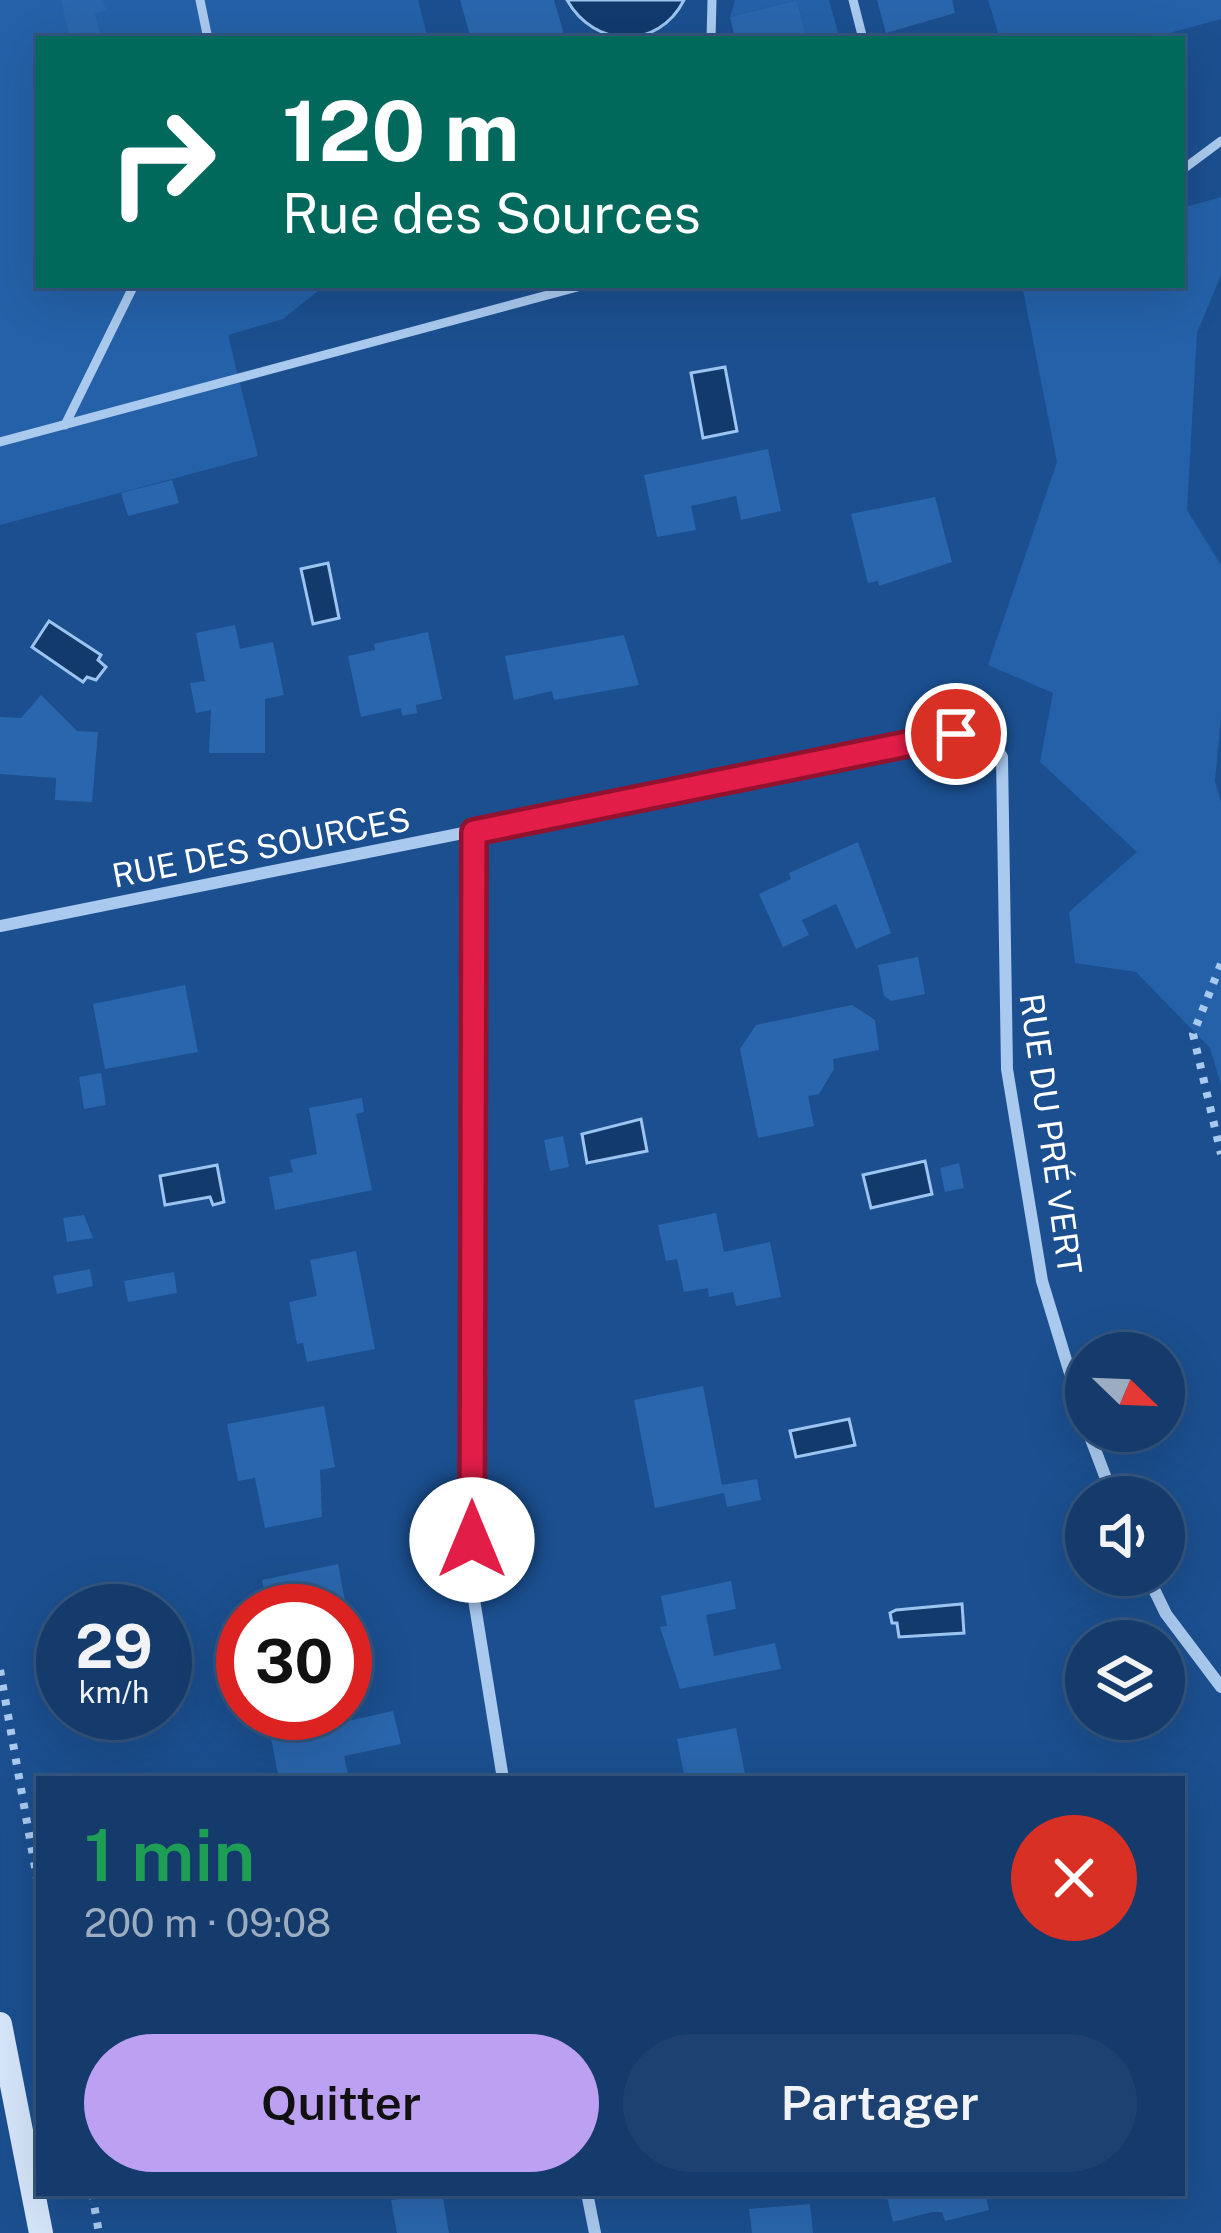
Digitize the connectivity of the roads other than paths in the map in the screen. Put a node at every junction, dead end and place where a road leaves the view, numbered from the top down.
1 (200, 0) edge
2 (712, 0) edge
3 (853, 0) edge
4 (207, 36) edge
5 (711, 36) edge
6 (862, 36) edge
7 (1221, 141) edge
8 (1185, 168) edge
9 (133, 288) edge
10 (574, 288) edge
11 (65, 425) junction
12 (0, 442) edge
13 (956, 734) joint
14 (474, 832) junction
15 (0, 926) edge
16 (1065, 1357) edge
17 (1158, 1596) edge
18 (1221, 1687) edge
19 (503, 1776) edge
20 (0, 2024) edge
21 (588, 2196) edge
22 (41, 2233) edge
23 (595, 2233) edge

1 - 4 lane
2 - 5 lane
3 - 6 lane
7 - 8 lane
9 - 11 lane
10 - 11 lane
11 - 12 lane
13 - 14 street, RUE DES SOURCES
13 - 16 street, RUE DU PRÉ VERT
14 - 15 street, RUE DES SOURCES
14 - 19 street
17 - 18 street
20 - 22 main road
21 - 23 street

